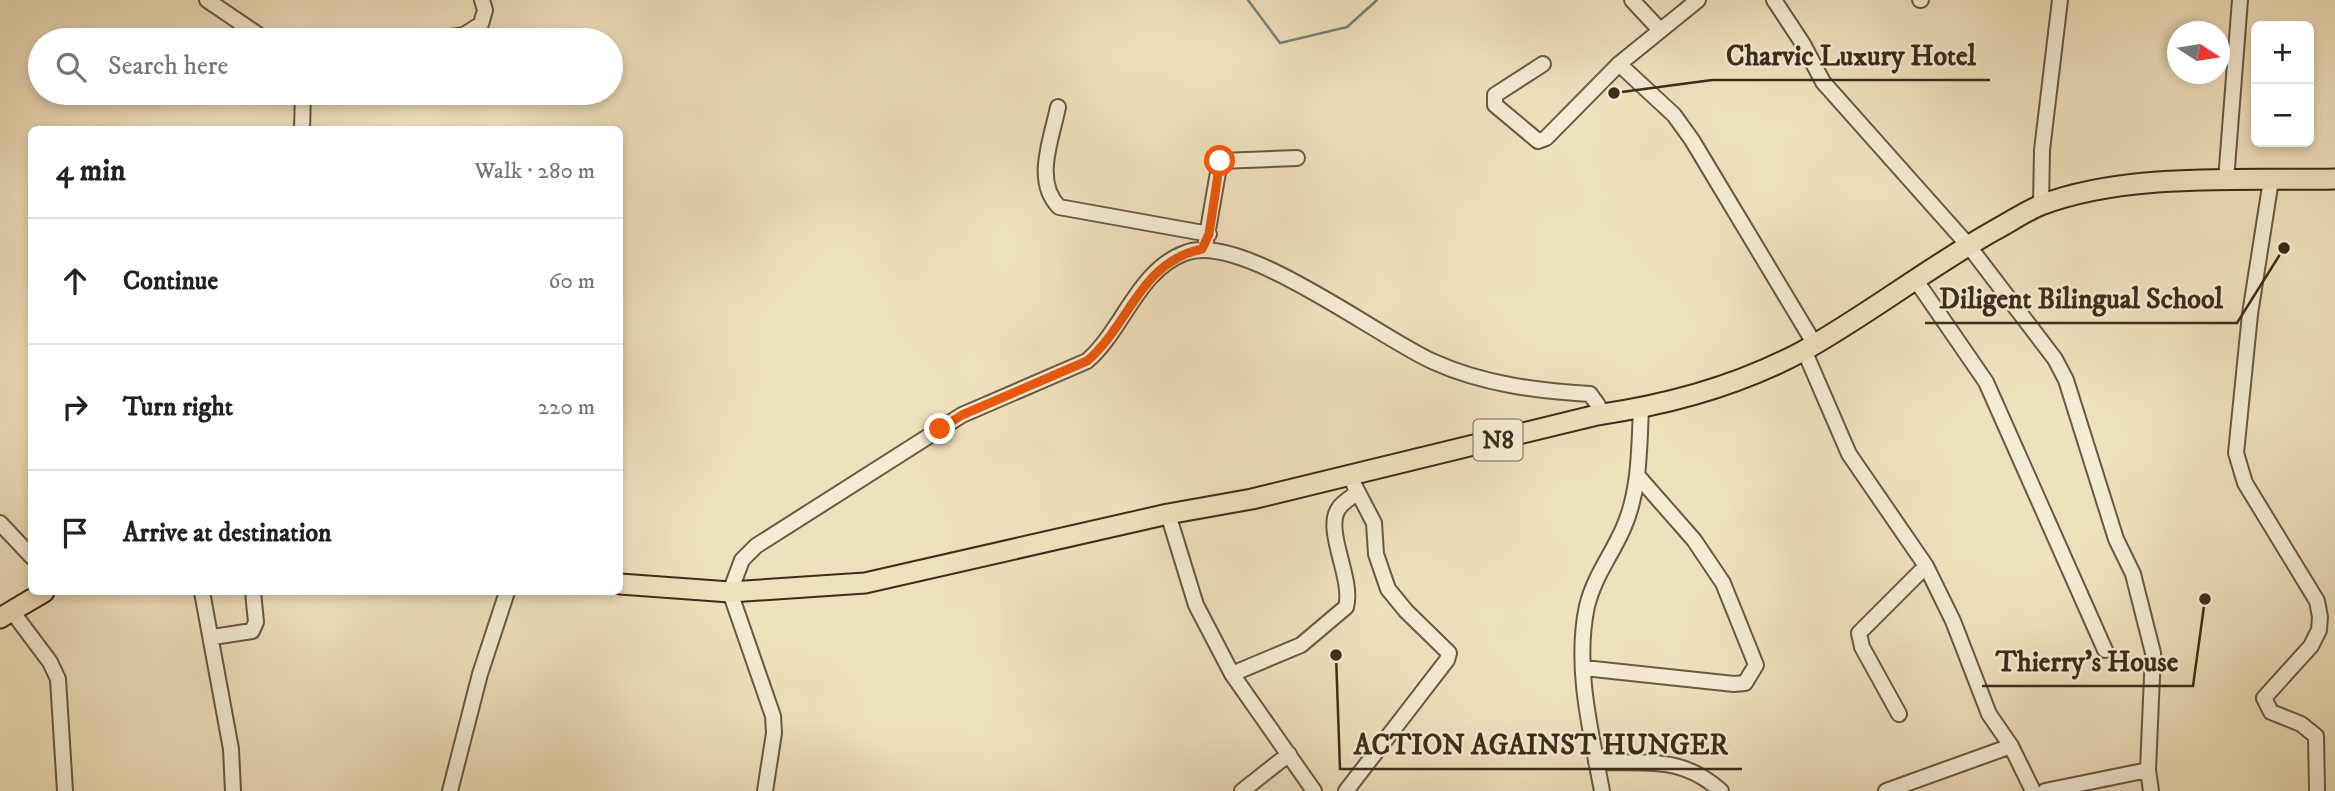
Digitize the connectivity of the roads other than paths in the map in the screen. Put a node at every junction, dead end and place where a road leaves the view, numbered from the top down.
1 (207, 0) edge
2 (482, 0) edge
3 (1632, 0) edge
4 (1698, 0) edge
5 (1774, 0) edge
6 (2060, 0) edge
7 (2240, 0) edge
8 (248, 28) edge
9 (475, 28) edge
10 (1659, 29) junction
11 (1543, 64) dead end
12 (1619, 64) junction
13 (303, 105) edge
14 (1058, 107) dead end
15 (302, 126) edge
16 (1297, 158) dead end
17 (2335, 179) edge
18 (2226, 180) junction
19 (2271, 180) junction
20 (2041, 205) junction
21 (1209, 234) junction
22 (1969, 245) junction
23 (1202, 249) junction
24 (1915, 279) junction
25 (1809, 346) junction
26 (1641, 409) junction
27 (1597, 415) junction
28 (1637, 475) junction
29 (1352, 484) junction
30 (1168, 514) junction
31 (0, 523) edge
32 (28, 553) edge
33 (1926, 566) junction
34 (623, 584) edge
35 (730, 592) junction
36 (39, 595) edge
37 (203, 595) edge
38 (253, 595) edge
39 (506, 595) edge
40 (6, 614) edge
41 (213, 638) junction
42 (2105, 650) dead end
43 (1584, 668) junction
44 (1232, 674) junction
45 (1899, 714) dead end
46 (2011, 746) junction
47 (1289, 754) junction
48 (1597, 762) junction
49 (2148, 770) junction
50 (65, 791) edge
51 (233, 791) edge
52 (450, 791) edge
53 (765, 791) edge
54 (1242, 791) edge
55 (1314, 791) edge
56 (1346, 791) edge
57 (1602, 791) edge
58 (1721, 791) edge
59 (1886, 791) edge
60 (2033, 791) edge
61 (2045, 791) edge
62 (2151, 791) edge
63 (2317, 791) edge

1 - 8 street
2 - 9 street
3 - 10 street
4 - 10 street
5 - 22 street
6 - 20 street
7 - 18 street
10 - 12 street
11 - 12 street
12 - 25 street
13 - 15 street
14 - 21 street
16 - 21 street
17 - 19 highway, N8
18 - 19 highway, N8
18 - 20 highway, N8
19 - 63 street
20 - 22 highway, N8
21 - 23 street
22 - 24 highway, N8
22 - 49 street
23 - 27 street
23 - 35 street
24 - 25 highway, N8
24 - 42 street
25 - 26 highway, N8
25 - 33 street
26 - 27 highway, N8
26 - 28 street
27 - 29 highway, N8
28 - 43 street
28 - 43 street
29 - 30 highway, N8
29 - 44 street
29 - 56 street
30 - 35 highway, N8
30 - 44 street
31 - 32 street
33 - 45 street
33 - 46 street
34 - 35 highway, N8
35 - 53 street
36 - 40 highway
37 - 41 street
38 - 41 street
39 - 52 street
40 - 50 street
41 - 51 street
43 - 48 street
44 - 47 street
46 - 59 street
46 - 60 street
47 - 54 street
47 - 55 street
48 - 57 street
48 - 58 street
49 - 61 street
49 - 62 street

